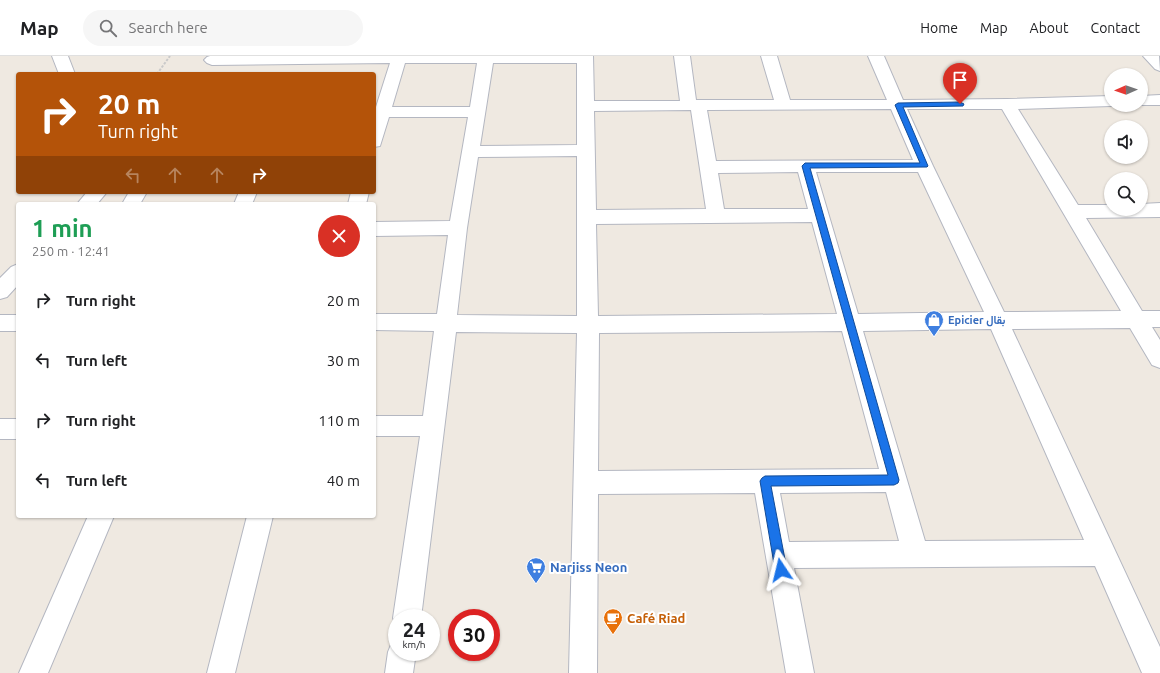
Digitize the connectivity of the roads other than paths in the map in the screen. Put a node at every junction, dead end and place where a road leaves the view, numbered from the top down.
1 (60, 56) edge
2 (682, 56) edge
3 (769, 56) edge
4 (876, 56) edge
5 (1151, 56) edge
6 (306, 57) edge
7 (399, 57) edge
8 (486, 57) edge
9 (585, 57) edge
10 (213, 58) edge
11 (1160, 66) edge
12 (66, 72) edge
13 (204, 72) edge
14 (1160, 100) edge
15 (1104, 101) edge
16 (1148, 101) edge
17 (1007, 104) junction
18 (693, 105) junction
19 (784, 105) junction
20 (898, 105) junction
21 (585, 106) junction
22 (378, 112) edge
23 (476, 112) junction
24 (376, 127) edge
25 (585, 150) junction
26 (470, 152) junction
27 (805, 166) junction
28 (924, 166) junction
29 (708, 167) junction
30 (96, 194) edge
31 (88, 202) edge
32 (1160, 210) edge
33 (1073, 212) junction
34 (820, 215) junction
35 (716, 216) junction
36 (586, 217) junction
37 (458, 228) junction
38 (376, 229) edge
39 (16, 274) edge
40 (0, 291) edge
41 (1160, 319) edge
42 (1138, 320) junction
43 (998, 321) junction
44 (376, 322) edge
45 (850, 322) junction
46 (0, 323) edge
47 (16, 323) edge
48 (446, 323) junction
49 (588, 325) junction
50 (1160, 359) edge
51 (376, 426) edge
52 (433, 426) junction
53 (0, 429) edge
54 (16, 429) edge
55 (894, 480) junction
56 (765, 481) junction
57 (586, 483) junction
58 (100, 518) edge
59 (260, 518) edge
60 (1103, 553) junction
61 (916, 554) junction
62 (778, 555) junction
63 (407, 609) edge
64 (401, 661) edge
65 (33, 673) edge
66 (221, 673) edge
67 (399, 673) edge
68 (583, 673) edge
69 (800, 673) edge
70 (1157, 673) edge

1 - 12 street
2 - 18 street
3 - 19 street
4 - 20 street
5 - 11 street
6 - 7 street
6 - 10 street
7 - 8 street
7 - 22 street
8 - 9 street
8 - 23 street
9 - 21 street
10 - 13 street
14 - 16 street
15 - 17 street
17 - 20 street
17 - 33 street
18 - 19 street
18 - 21 street
18 - 29 street
19 - 20 street
20 - 28 street
21 - 25 street
22 - 23 street
22 - 24 street
23 - 26 street
25 - 26 street
25 - 36 street
26 - 37 street
27 - 28 street
27 - 29 street
27 - 34 street
28 - 43 street
29 - 35 street
30 - 31 street
32 - 33 street
33 - 42 street
34 - 35 street
34 - 45 street
35 - 36 street
36 - 49 street
37 - 38 street
37 - 48 street
39 - 40 street
41 - 42 street
42 - 43 street
42 - 50 street
43 - 45 street
43 - 60 street
44 - 48 street
45 - 49 street
45 - 55 street
46 - 47 street
48 - 49 street
48 - 52 street
49 - 57 street
51 - 52 street
52 - 63 street
53 - 54 street
55 - 56 street
55 - 61 street
56 - 57 street
56 - 62 street
57 - 68 street
58 - 65 street
59 - 66 street
60 - 61 street
60 - 70 street
61 - 62 street
62 - 69 street
64 - 67 street

